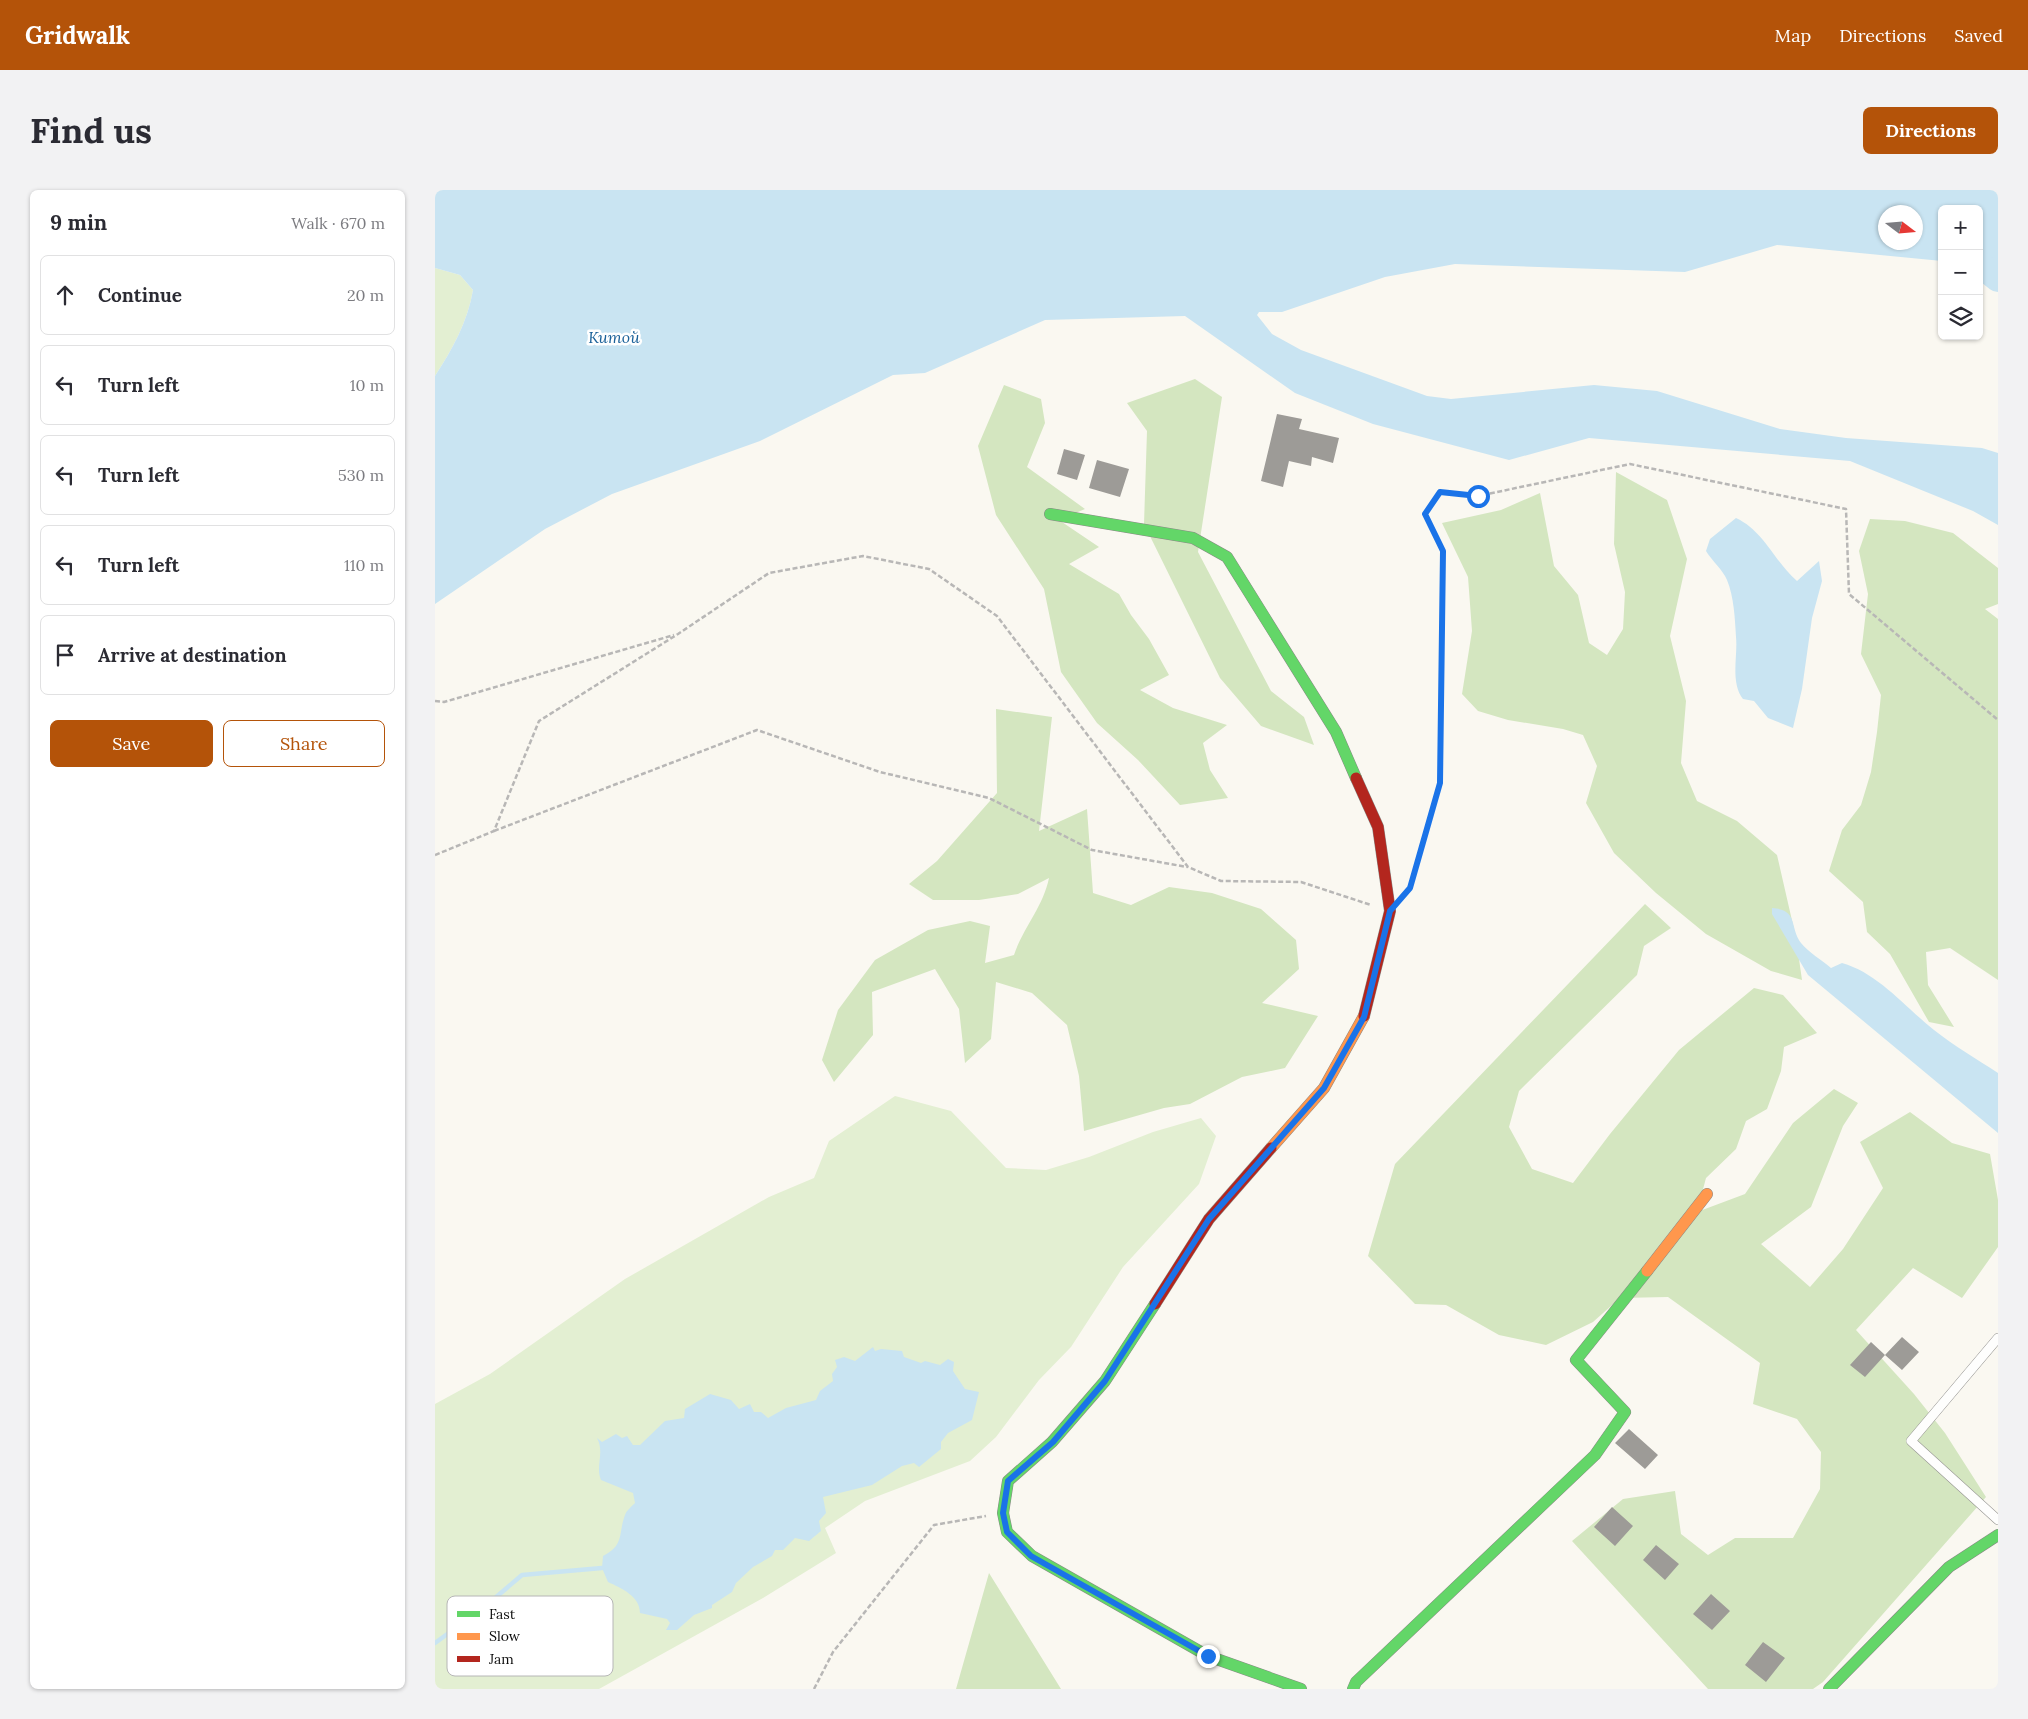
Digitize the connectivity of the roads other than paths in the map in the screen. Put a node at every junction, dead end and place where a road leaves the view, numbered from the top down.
1 (1050, 514) dead end
2 (1707, 1194) dead end
3 (1998, 1338) edge
4 (1998, 1520) edge
5 (1998, 1536) edge
6 (1301, 1689) edge
7 (1353, 1689) edge
8 (1829, 1689) edge

1 - 6 street
2 - 7 street
3 - 4 lane
5 - 8 street

